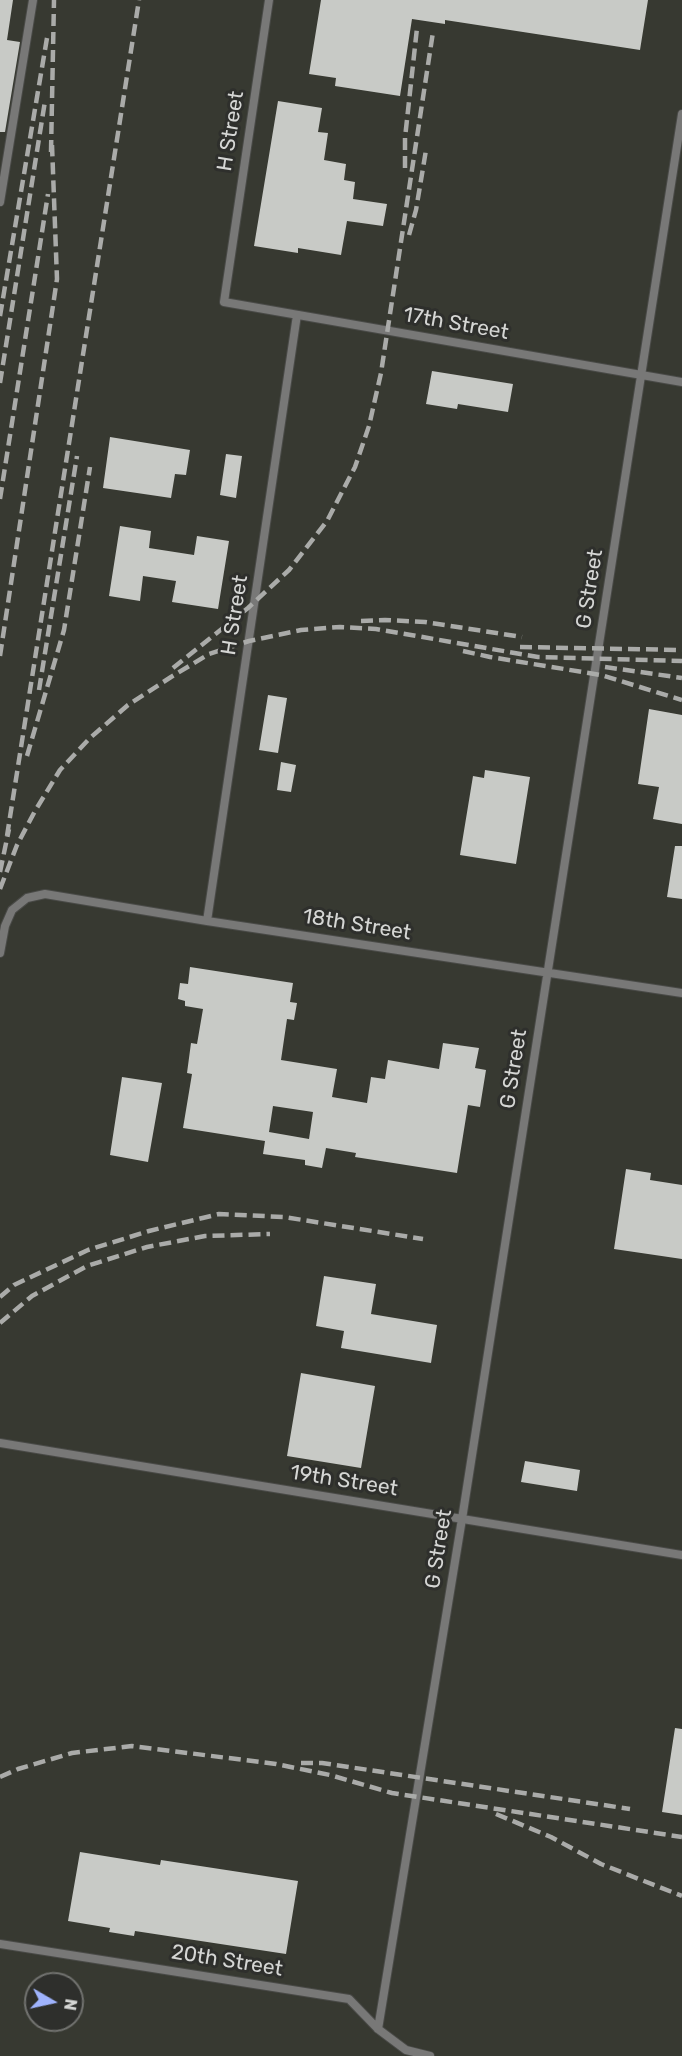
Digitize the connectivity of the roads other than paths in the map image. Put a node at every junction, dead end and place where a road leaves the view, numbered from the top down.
1 (33, 0) edge
2 (269, 0) edge
3 (682, 114) edge
4 (0, 202) edge
5 (224, 302) joint
6 (297, 315) junction
7 (642, 375) junction
8 (682, 382) edge
9 (207, 921) junction
10 (0, 953) edge
11 (547, 973) junction
12 (682, 993) edge
13 (0, 1443) edge
14 (462, 1519) junction
15 (682, 1555) edge
16 (0, 1944) edge
17 (378, 2029) junction
18 (430, 2056) edge

1 - 4 lane
2 - 5 lane, H Street
3 - 7 lane, G Street
5 - 6 lane, 17th Street
6 - 7 lane, 17th Street
6 - 9 lane, H Street
7 - 8 lane, 17th Street
7 - 11 lane, G Street
9 - 10 lane, 18th Street
9 - 11 lane, 18th Street
11 - 12 lane, 18th Street
11 - 14 lane, G Street
13 - 14 lane, 19th Street
14 - 15 lane, 19th Street
14 - 17 lane, G Street
16 - 17 lane, 20th Street
17 - 18 lane, 20th Street

